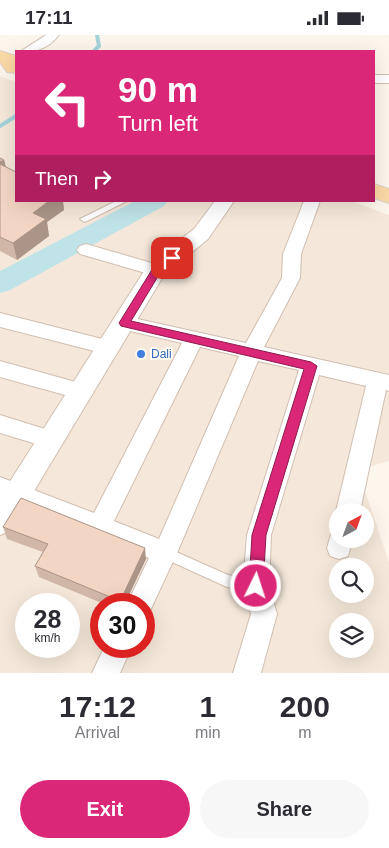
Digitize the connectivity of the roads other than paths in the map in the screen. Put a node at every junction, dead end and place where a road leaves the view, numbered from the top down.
1 (53, 35) edge
2 (29, 50) edge
3 (375, 79) edge
4 (389, 79) edge
5 (375, 191) edge
6 (389, 196) edge
7 (121, 202) edge
8 (224, 202) edge
9 (312, 202) edge
10 (84, 219) dead end
11 (86, 250) dead end
12 (156, 270) junction
13 (0, 320) edge
14 (124, 323) junction
15 (194, 340) junction
16 (110, 347) junction
17 (251, 353) junction
18 (311, 366) junction
19 (0, 369) edge
20 (384, 381) edge
21 (83, 392) junction
22 (0, 424) edge
23 (53, 440) junction
24 (10, 490) edge
25 (350, 503) edge
26 (0, 522) edge
27 (98, 527) junction
28 (165, 553) junction
29 (256, 586) junction
30 (145, 593) edge
31 (113, 658) edge
32 (106, 673) edge
33 (247, 673) edge

1 - 2 street
3 - 4 street
5 - 6 main road
7 - 10 lane
8 - 12 street
9 - 17 street
11 - 12 street
12 - 14 street
13 - 16 street
14 - 15 street
14 - 16 street
15 - 17 street
15 - 27 street
16 - 21 street
17 - 18 street
17 - 28 street
18 - 20 street
18 - 29 street
19 - 21 street
20 - 25 street
21 - 23 street
22 - 23 street
23 - 24 street
24 - 26 street
24 - 27 street
27 - 28 street
28 - 29 lane
28 - 30 street
29 - 33 street
31 - 32 street

